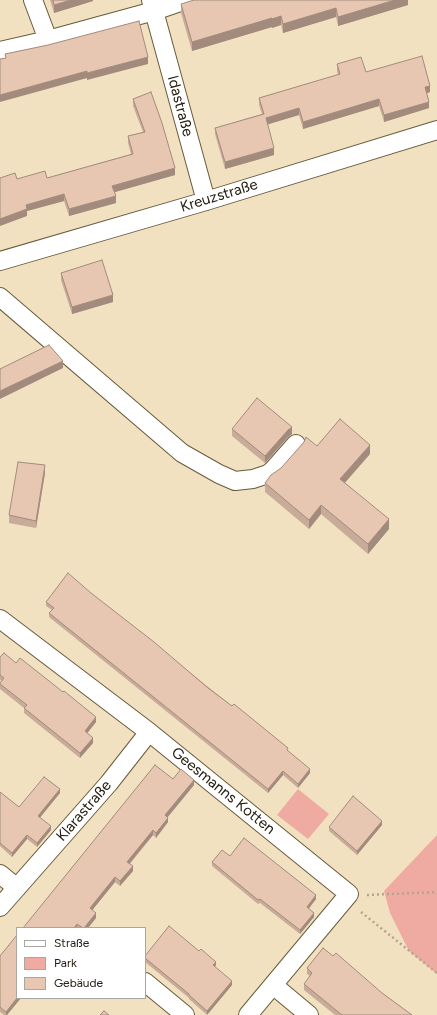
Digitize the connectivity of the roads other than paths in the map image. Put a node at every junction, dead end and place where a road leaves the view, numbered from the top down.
1 (33, 0) edge
2 (186, 0) edge
3 (153, 5) edge
4 (48, 40) junction
5 (0, 51) edge
6 (437, 130) edge
7 (206, 201) junction
8 (0, 260) edge
9 (0, 298) edge
10 (296, 444) dead end
11 (0, 620) edge
12 (149, 732) junction
13 (0, 874) edge
14 (17, 888) junction
15 (0, 907) edge
16 (146, 983) edge
17 (273, 985) junction
18 (185, 1015) edge
19 (248, 1015) edge
20 (308, 1015) edge

1 - 4 street
2 - 3 street
3 - 4 street
3 - 7 street, Idastraße
4 - 5 street
6 - 7 street, Kreuzstraße
7 - 8 street, Kreuzstraße
9 - 10 street
11 - 12 street, Geesmanns Kotten
12 - 14 street, Klarastraße
12 - 17 street, Geesmanns Kotten
13 - 14 street
14 - 15 street, Klarastraße
16 - 18 street
17 - 19 street
17 - 20 street

